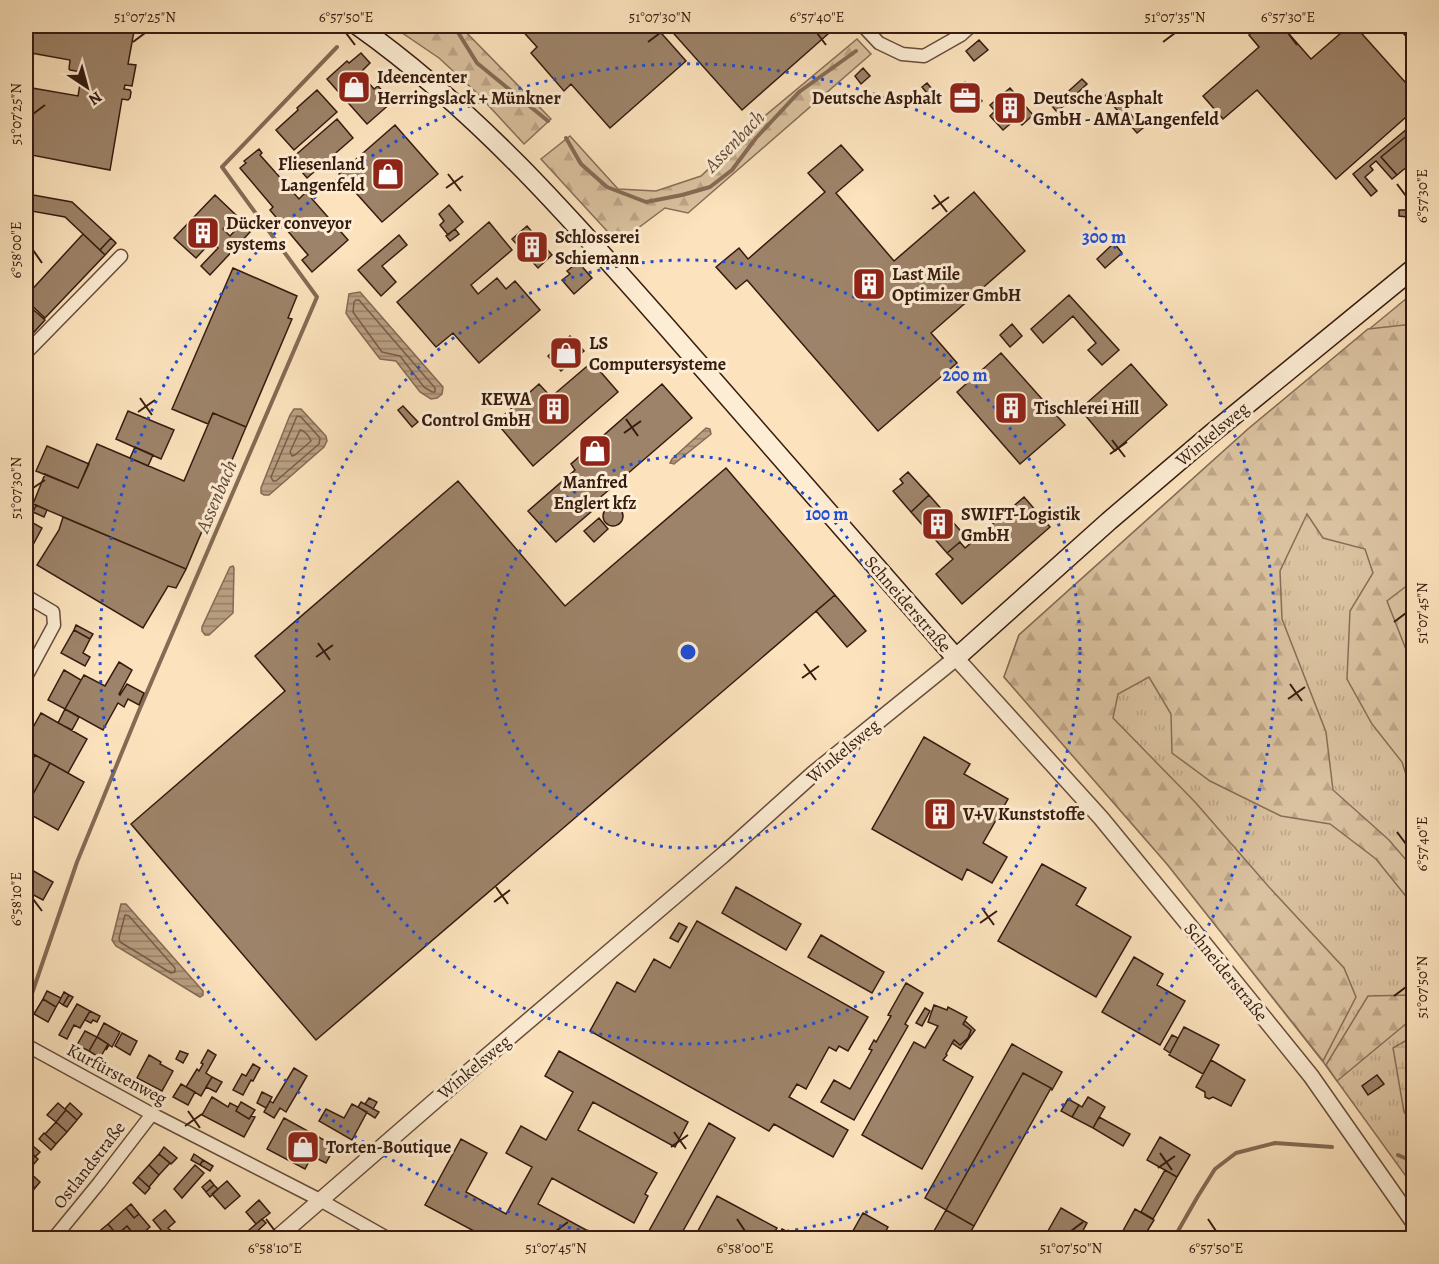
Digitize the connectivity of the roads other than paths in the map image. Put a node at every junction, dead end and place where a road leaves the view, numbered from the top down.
1 (358, 26) edge
2 (863, 26) edge
3 (971, 26) edge
4 (121, 256) dead end
5 (1413, 268) edge
6 (26, 352) edge
7 (26, 596) edge
8 (956, 658) junction
9 (26, 677) edge
10 (26, 1045) edge
11 (152, 1114) junction
12 (320, 1200) junction
13 (1413, 1223) edge
14 (54, 1239) edge
15 (277, 1239) edge
16 (387, 1239) edge

1 - 8 main road, Schneiderstraße
2 - 3 street
4 - 6 street
5 - 8 main road, Winkelsweg
7 - 9 street
8 - 12 street, Winkelsweg
8 - 13 street, Schneiderstraße
10 - 11 street, Kurfürstenweg
11 - 12 street, Kurfürstenweg
11 - 14 street, Ostlandstraße
12 - 15 street, Winkelsweg
12 - 16 street, Kurfürstenweg

